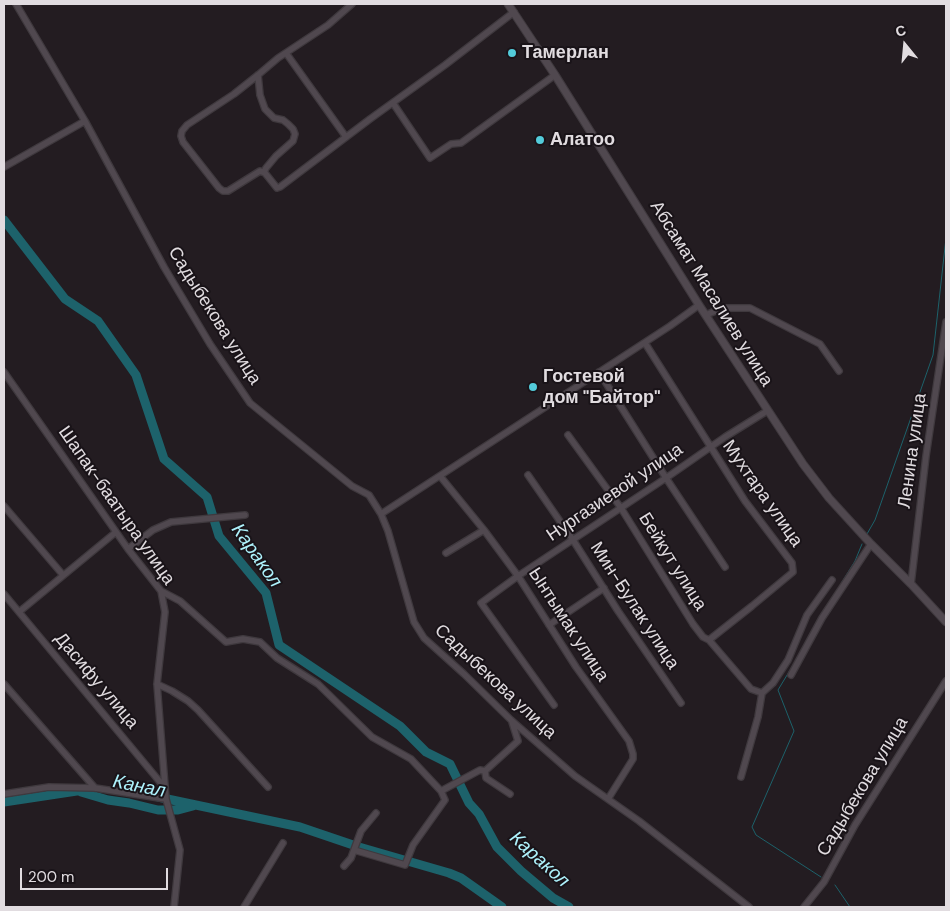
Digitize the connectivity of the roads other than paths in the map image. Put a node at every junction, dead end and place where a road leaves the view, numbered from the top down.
1 (16, 4) edge
2 (352, 4) edge
3 (508, 4) edge
4 (514, 12) junction
5 (286, 53) junction
6 (258, 76) junction
7 (555, 76) junction
8 (393, 103) junction
9 (85, 121) junction
10 (346, 137) junction
11 (4, 167) edge
12 (264, 172) junction
13 (700, 305) junction
14 (706, 315) junction
15 (946, 322) edge
16 (645, 342) junction
17 (839, 371) dead end
18 (4, 372) edge
19 (599, 372) junction
20 (767, 411) junction
21 (568, 435) dead end
22 (711, 447) junction
23 (528, 475) dead end
24 (440, 476) junction
25 (666, 478) junction
26 (4, 506) edge
27 (621, 508) junction
28 (381, 514) junction
29 (245, 516) dead end
30 (484, 530) junction
31 (116, 532) junction
32 (573, 540) junction
33 (871, 544) junction
34 (128, 549) junction
35 (446, 553) dead end
36 (725, 566) dead end
37 (63, 575) junction
38 (518, 576) junction
39 (832, 580) dead end
40 (912, 584) junction
41 (604, 588) junction
42 (161, 591) junction
43 (4, 594) edge
44 (19, 612) junction
45 (946, 622) edge
46 (549, 625) junction
47 (709, 640) junction
48 (790, 676) dead end
49 (946, 682) edge
50 (4, 684) edge
51 (157, 684) junction
52 (762, 694) junction
53 (680, 703) dead end
54 (554, 705) dead end
55 (511, 720) junction
56 (530, 737) junction
57 (518, 740) junction
58 (485, 771) junction
59 (741, 778) dead end
60 (268, 787) dead end
61 (94, 788) junction
62 (165, 788) junction
63 (441, 791) junction
64 (4, 794) edge
65 (510, 794) dead end
66 (166, 799) junction
67 (608, 799) junction
68 (376, 813) dead end
69 (283, 843) dead end
70 (354, 850) junction
71 (344, 866) dead end
72 (174, 907) edge
73 (244, 907) edge
74 (749, 907) edge
75 (804, 907) edge

1 - 9 street, Садыбекова улица
2 - 5 street
3 - 4 street, Абсамат Масалиев улица
4 - 7 street, Абсамат Масалиев улица
4 - 8 street
5 - 6 street
5 - 10 street
6 - 12 street
6 - 12 street
7 - 8 street
7 - 13 street, Абсамат Масалиев улица
8 - 10 street
9 - 11 street
9 - 28 street, Садыбекова улица
10 - 12 street
13 - 14 street, Абсамат Масалиев улица
13 - 16 street
14 - 17 street
14 - 20 street, Абсамат Масалиев улица
15 - 40 street, Ленина улица
16 - 19 street
16 - 22 street, Мухтара улица
18 - 31 street, Шапак-баатыра улица
19 - 24 street
19 - 25 street
20 - 22 street, Нургазиевой улица
20 - 33 street, Абсамат Масалиев улица
21 - 27 street, Бейкут улица
22 - 25 street, Нургазиевой улица
22 - 47 street, Мухтара улица
23 - 32 street, Мин-Булак улица
24 - 28 street
24 - 30 street, Ынтымак улица
25 - 27 street, Нургазиевой улица
25 - 36 street
26 - 37 street
27 - 32 street, Нургазиевой улица
27 - 47 street, Бейкут улица
28 - 55 street, Садыбекова улица
29 - 34 street
30 - 35 street
30 - 38 street, Ынтымак улица
31 - 34 street, Шапак-баатыра улица
31 - 37 street
32 - 38 street, Нургазиевой улица
32 - 41 street, Мин-Булак улица
33 - 40 street, Абсамат Масалиев улица
33 - 48 street
34 - 42 street, Шапак-баатыра улица
37 - 44 street
38 - 46 street, Ынтымак улица
38 - 54 street, Нургазиевой улица
39 - 52 street
40 - 45 street, Абсамат Масалиев улица
41 - 46 street
41 - 53 street, Мин-Булак улица
42 - 51 street, Шапак-баатыра улица
42 - 63 street
43 - 44 street, Дасифу улица
44 - 62 street, Дасифу улица
46 - 67 street, Ынтымак улица
47 - 52 street, Бейкут улица
49 - 75 street, Садыбекова улица
50 - 61 street
51 - 60 street
51 - 62 street, Шапак-баатыра улица
52 - 59 street
55 - 56 street, Садыбекова улица
55 - 57 street
56 - 57 street
56 - 67 street, Садыбекова улица
57 - 58 street
58 - 63 street
58 - 65 street
61 - 64 street
61 - 66 street
62 - 66 street, Шапак-баатыра улица
63 - 70 street
66 - 72 street, Шапак-баатыра улица
67 - 74 street, Садыбекова улица
68 - 70 street
69 - 73 street
70 - 71 street

